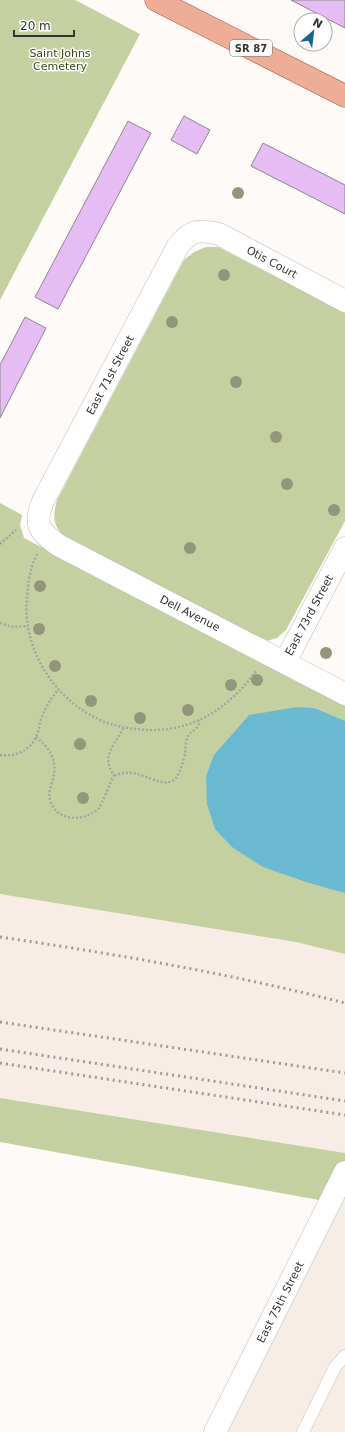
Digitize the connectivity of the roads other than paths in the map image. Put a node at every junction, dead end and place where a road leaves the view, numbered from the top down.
1 (156, 0) edge
2 (345, 96) edge
3 (196, 231) joint
4 (345, 301) edge
5 (39, 527) joint
6 (345, 548) edge
7 (285, 662) junction
8 (345, 694) edge
9 (345, 1172) edge
10 (345, 1356) edge
11 (215, 1432) edge
12 (303, 1432) edge

1 - 2 main road, SR 87
3 - 4 street, Otis Court
3 - 5 street, East 71st Street
5 - 7 street, Dell Avenue
6 - 7 street, East 73rd Street
7 - 8 street, Dell Avenue
9 - 11 street, East 75th Street
10 - 12 lane

